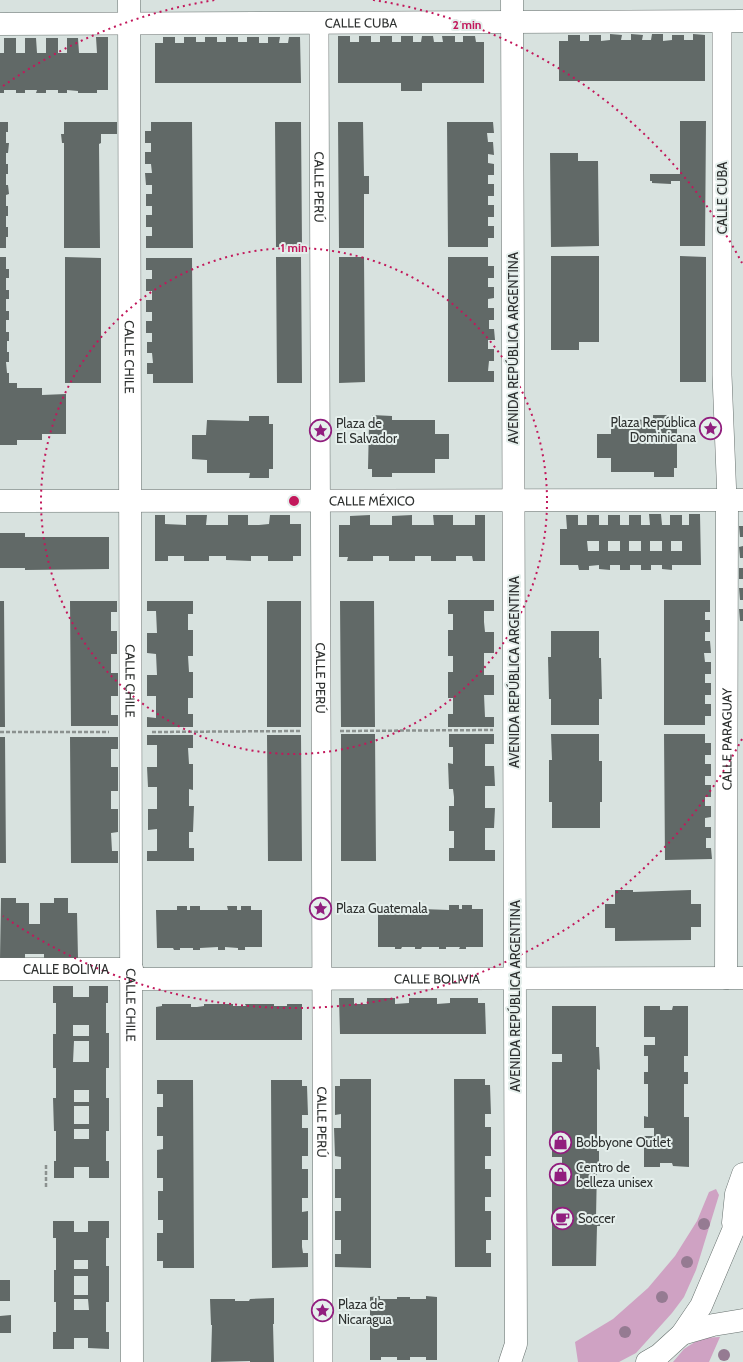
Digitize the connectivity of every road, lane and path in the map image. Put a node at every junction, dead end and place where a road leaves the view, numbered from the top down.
1 (130, 0) edge
2 (512, 0) edge
3 (512, 22) junction
4 (733, 22) edge
5 (319, 23) junction
6 (0, 24) edge
7 (130, 24) junction
8 (320, 500) junction
9 (514, 500) junction
10 (735, 500) edge
11 (0, 501) edge
12 (131, 501) junction
13 (514, 730) junction
14 (321, 731) junction
15 (0, 732) edge
16 (131, 732) junction
17 (0, 969) edge
18 (132, 974) junction
19 (734, 978) edge
20 (322, 979) junction
21 (516, 979) junction
22 (46, 1165) dead end
23 (743, 1174) edge
24 (46, 1189) dead end
25 (743, 1207) edge
26 (732, 1231) junction
27 (741, 1320) edge
28 (682, 1334) junction
29 (517, 1356) edge
30 (654, 1360) edge
31 (132, 1362) edge
32 (323, 1362) edge

1 - 7 street, CALLE CHILE
2 - 3 street, AVENIDA REPÚBLICA ARGENTINA
3 - 4 street, CALLE CUBA
3 - 5 street, CALLE CUBA
3 - 9 street, AVENIDA REPÚBLICA ARGENTINA
4 - 10 street, CALLE CUBA
5 - 7 street, CALLE CUBA
5 - 8 street, CALLE PERÚ
6 - 7 street, CALLE CUBA
7 - 12 street, CALLE CHILE
8 - 9 street, CALLE MÉXICO
8 - 12 street, CALLE MÉXICO
8 - 14 street, CALLE PERÚ
9 - 10 street, CALLE MÉXICO
9 - 13 street, AVENIDA REPÚBLICA ARGENTINA
10 - 19 street, CALLE PARAGUAY
11 - 12 street, CALLE MÉXICO
12 - 16 street, CALLE CHILE
13 - 14 path
13 - 21 street, AVENIDA REPÚBLICA ARGENTINA
14 - 16 path
14 - 20 street, CALLE PERÚ
15 - 16 path
16 - 18 street, CALLE CHILE
17 - 18 street, CALLE BOLIVIA
18 - 20 street, CALLE BOLIVIA
18 - 31 street, CALLE CHILE
19 - 21 street, CALLE BOLIVIA
20 - 21 street, CALLE BOLIVIA
20 - 32 street, CALLE PERÚ
21 - 29 street, AVENIDA REPÚBLICA ARGENTINA
22 - 24 path
23 - 26 street
25 - 26 street
26 - 28 street
27 - 28 street
28 - 30 street

